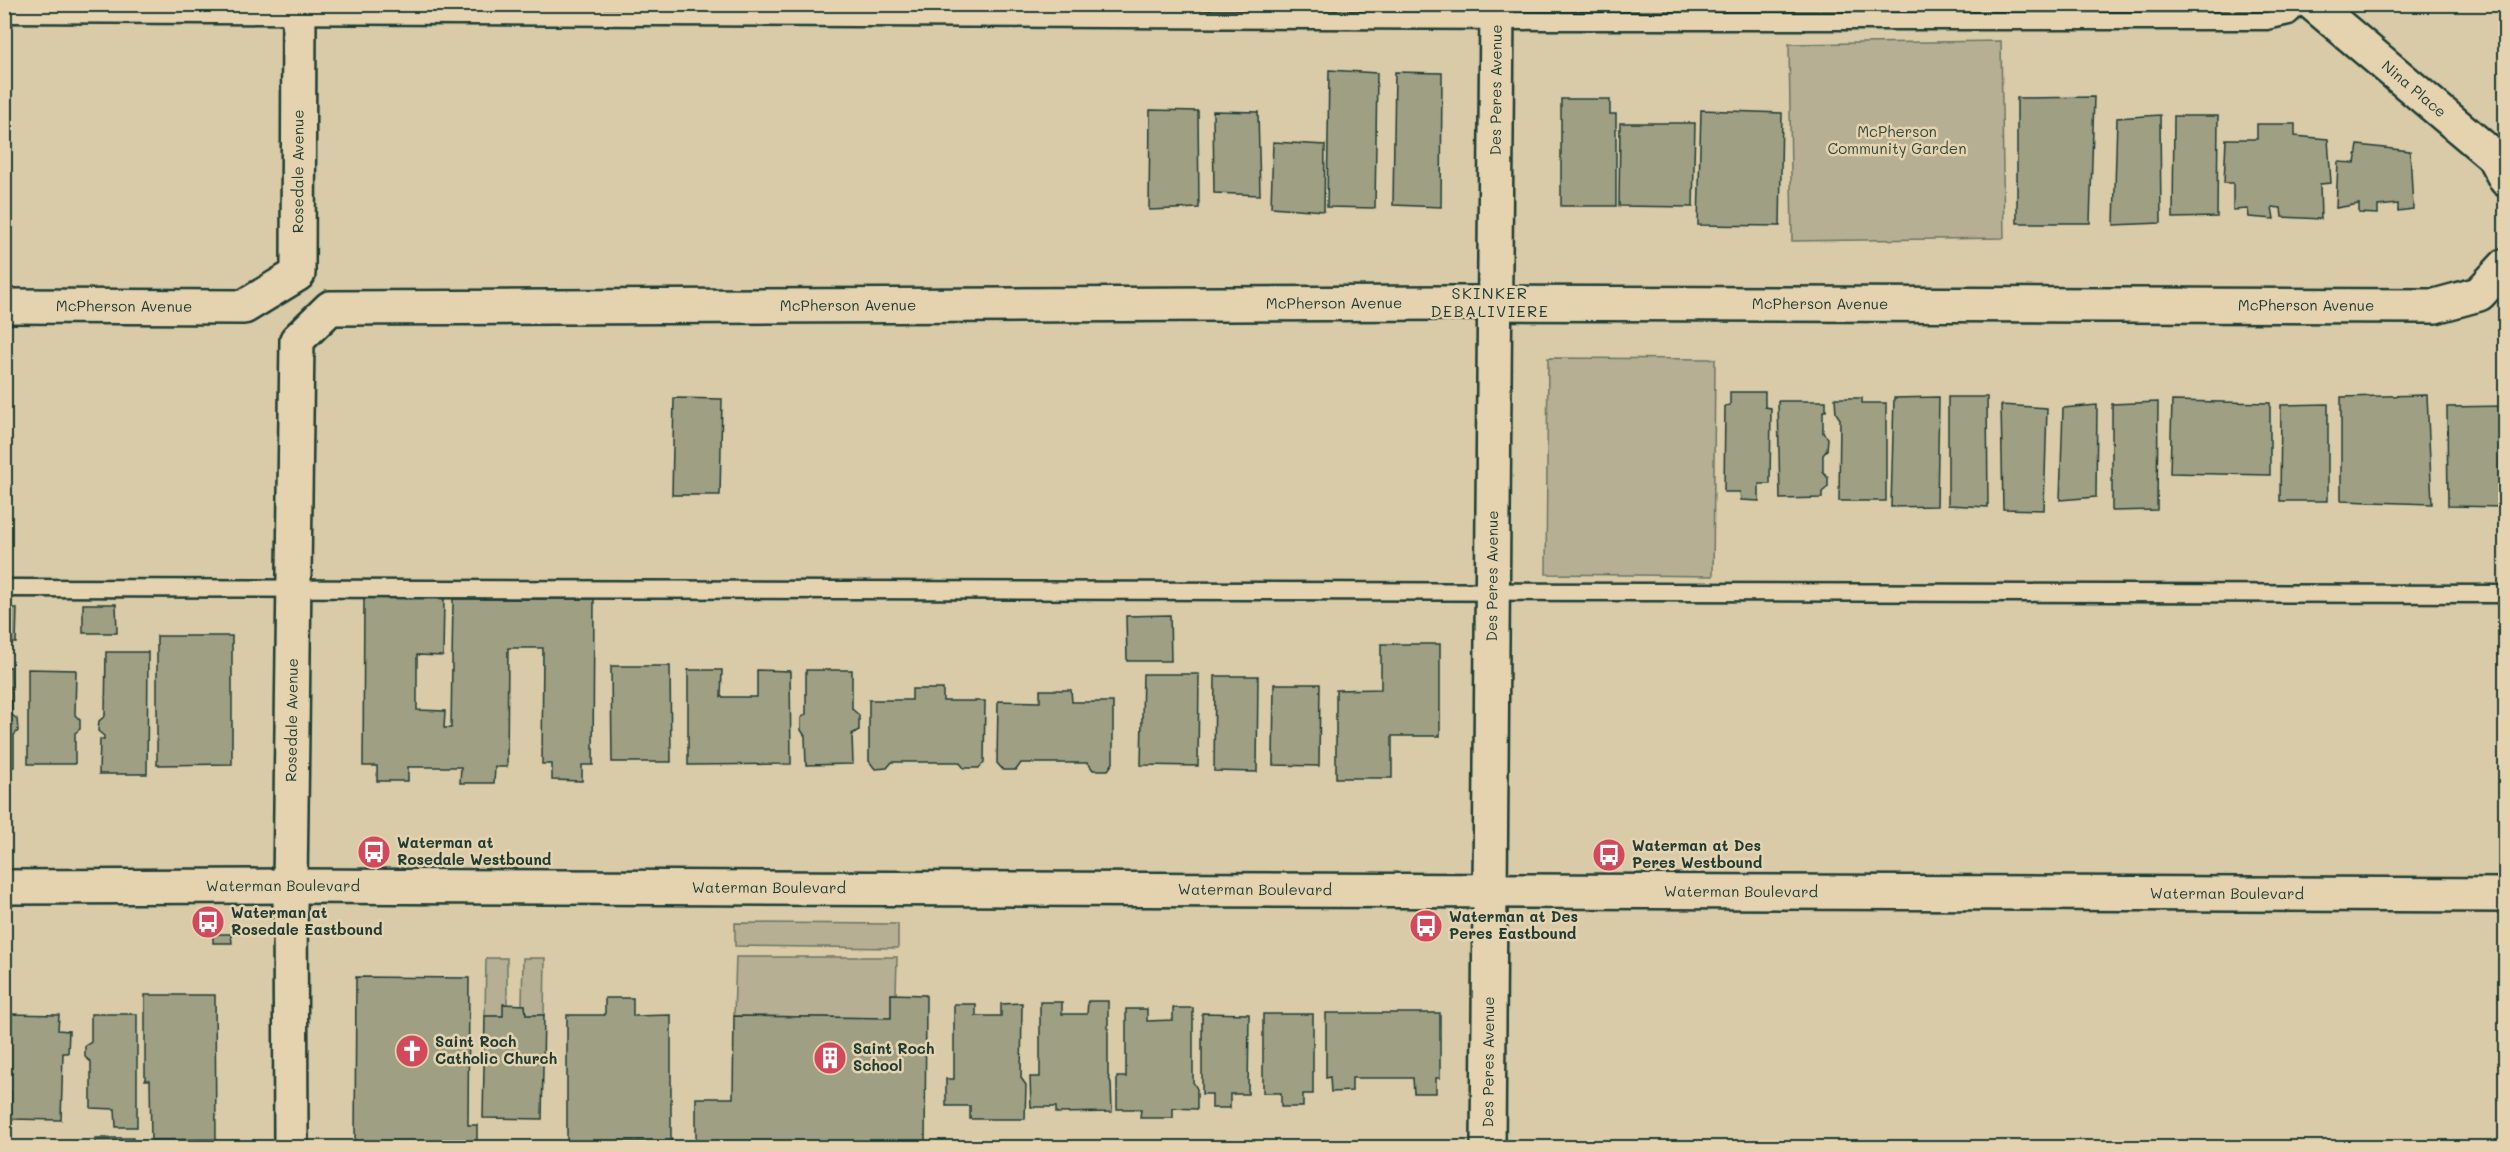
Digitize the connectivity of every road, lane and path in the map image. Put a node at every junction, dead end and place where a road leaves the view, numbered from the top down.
1 (2302, 4) edge
2 (2313, 4) edge
3 (299, 10) edge
4 (1497, 13) edge
5 (4, 14) edge
6 (2505, 180) edge
7 (2505, 265) edge
8 (1495, 304) junction
9 (4, 306) edge
10 (244, 307) joint
11 (330, 308) joint
12 (4, 588) edge
13 (294, 589) junction
14 (1493, 591) junction
15 (2505, 594) edge
16 (290, 886) junction
17 (4, 887) edge
18 (1491, 890) junction
19 (2505, 895) edge
20 (291, 1148) edge
21 (1488, 1148) edge

1 - 4 lane
2 - 6 street, Nina Place
3 - 4 lane
3 - 5 lane
3 - 10 street, Rosedale Avenue
4 - 8 street, Des Peres Avenue
7 - 8 street, McPherson Avenue
8 - 11 street, McPherson Avenue
8 - 14 street, Des Peres Avenue
9 - 10 street, McPherson Avenue
11 - 13 street, Rosedale Avenue
12 - 13 lane
13 - 14 lane
13 - 16 street, Rosedale Avenue
14 - 15 lane
14 - 18 street, Des Peres Avenue
16 - 17 street, Waterman Boulevard
16 - 18 street, Waterman Boulevard
16 - 20 street, Rosedale Avenue
18 - 19 street, Waterman Boulevard
18 - 21 street, Des Peres Avenue

